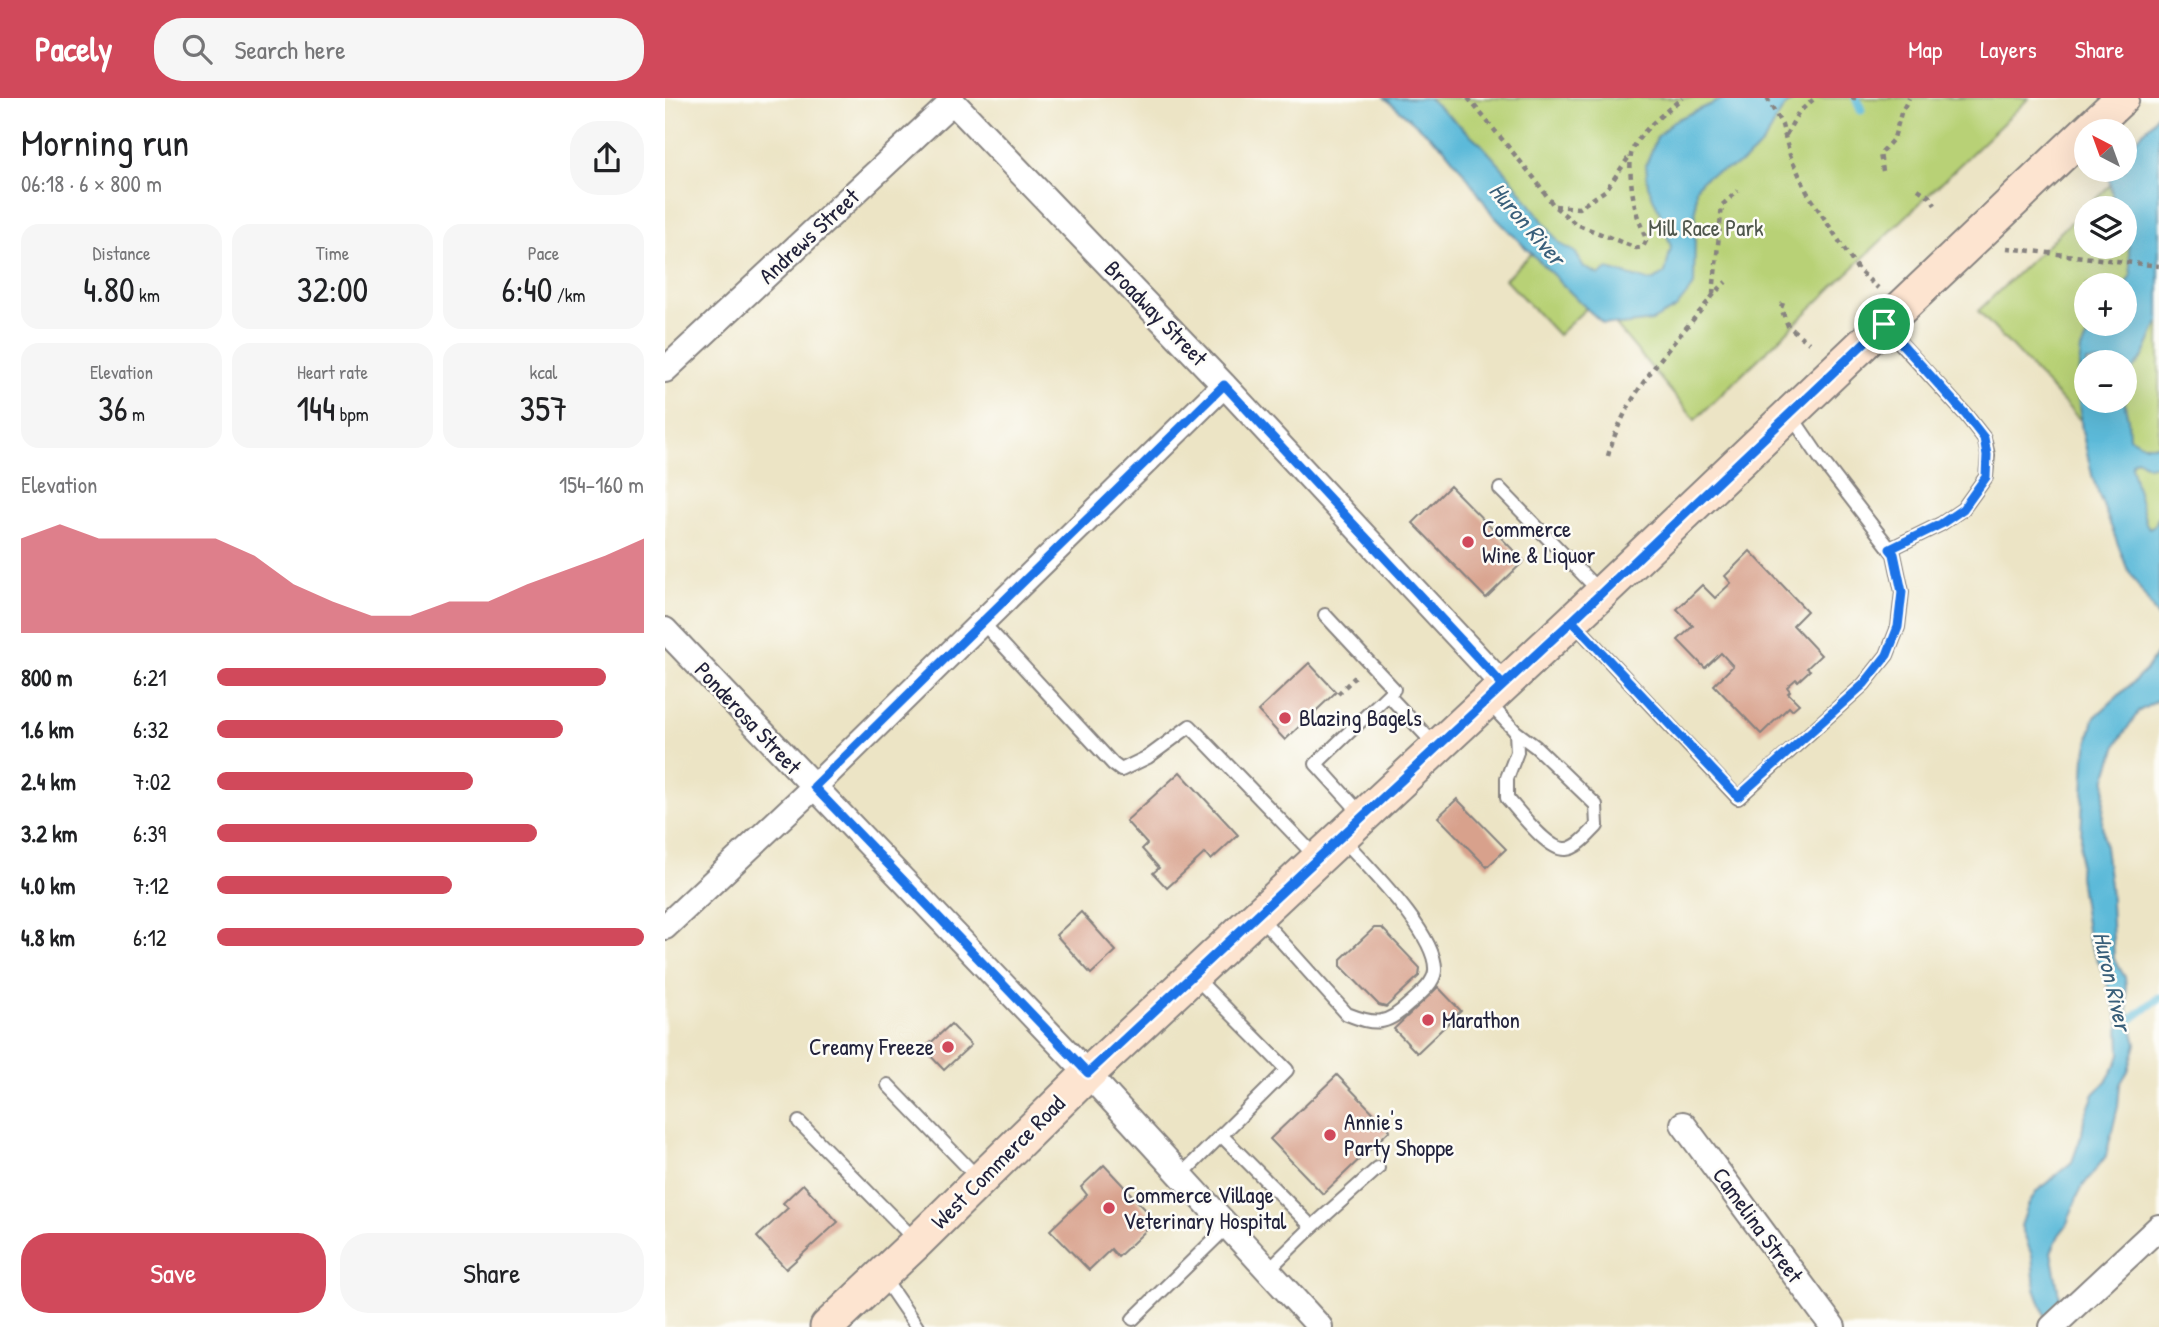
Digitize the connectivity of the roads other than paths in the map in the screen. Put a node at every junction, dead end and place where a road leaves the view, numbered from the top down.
1 (2122, 98) edge
2 (951, 100) edge
3 (2100, 119) edge
4 (2074, 144) edge
5 (1892, 317) junction
6 (665, 370) edge
7 (1224, 385) junction
8 (1790, 414) junction
9 (1500, 489) dead end
10 (1890, 549) junction
11 (1601, 593) junction
12 (1325, 615) dead end
13 (1572, 621) junction
14 (982, 622) junction
15 (665, 630) edge
16 (1495, 693) junction
17 (1388, 695) junction
18 (1517, 732) junction
19 (1437, 747) junction
20 (814, 787) junction
21 (1340, 837) junction
22 (1258, 914) junction
23 (665, 927) edge
24 (1193, 975) junction
25 (1088, 1073) junction
26 (888, 1085) dead end
27 (799, 1122) dead end
28 (1683, 1124) dead end
29 (1221, 1135) junction
30 (1378, 1168) dead end
31 (1181, 1175) junction
32 (980, 1180) junction
33 (1228, 1226) junction
34 (1312, 1227) junction
35 (2159, 1227) edge
36 (917, 1242) junction
37 (1268, 1270) junction
38 (881, 1276) junction
39 (1133, 1319) dead end
40 (827, 1327) edge
41 (917, 1327) edge
42 (1320, 1327) edge
43 (1833, 1327) edge
44 (2052, 1327) edge

1 - 3 main road, West Commerce Road
2 - 6 street, Andrews Street
2 - 7 street, Broadway Street
4 - 5 main road, West Commerce Road
5 - 8 main road, West Commerce Road
5 - 10 lane
7 - 14 street
7 - 16 street, Broadway Street
8 - 10 lane
8 - 11 main road, West Commerce Road
9 - 11 lane
10 - 13 lane
11 - 13 main road, West Commerce Road
12 - 17 lane
13 - 16 main road, West Commerce Road
14 - 20 street
14 - 21 lane
15 - 20 street, Ponderosa Street
16 - 18 lane
16 - 19 main road, West Commerce Road
17 - 19 lane
17 - 21 lane
18 - 18 lane
19 - 21 main road, West Commerce Road
20 - 23 street
20 - 25 street, Ponderosa Street
21 - 22 main road, West Commerce Road
21 - 22 lane
22 - 24 main road, West Commerce Road
24 - 25 main road, West Commerce Road
24 - 29 lane
25 - 31 street, Ponderosa Street
25 - 32 main road, West Commerce Road
26 - 32 lane
27 - 36 lane
28 - 43 street, Camelina Street
29 - 31 lane
29 - 34 lane
30 - 34 lane
31 - 33 street, Ponderosa Street
32 - 36 main road, West Commerce Road
33 - 37 street, Ponderosa Street
33 - 39 lane
34 - 37 lane
35 - 44 street
36 - 38 main road, West Commerce Road
37 - 42 street, Ponderosa Street
38 - 40 main road, West Commerce Road
38 - 41 lane

